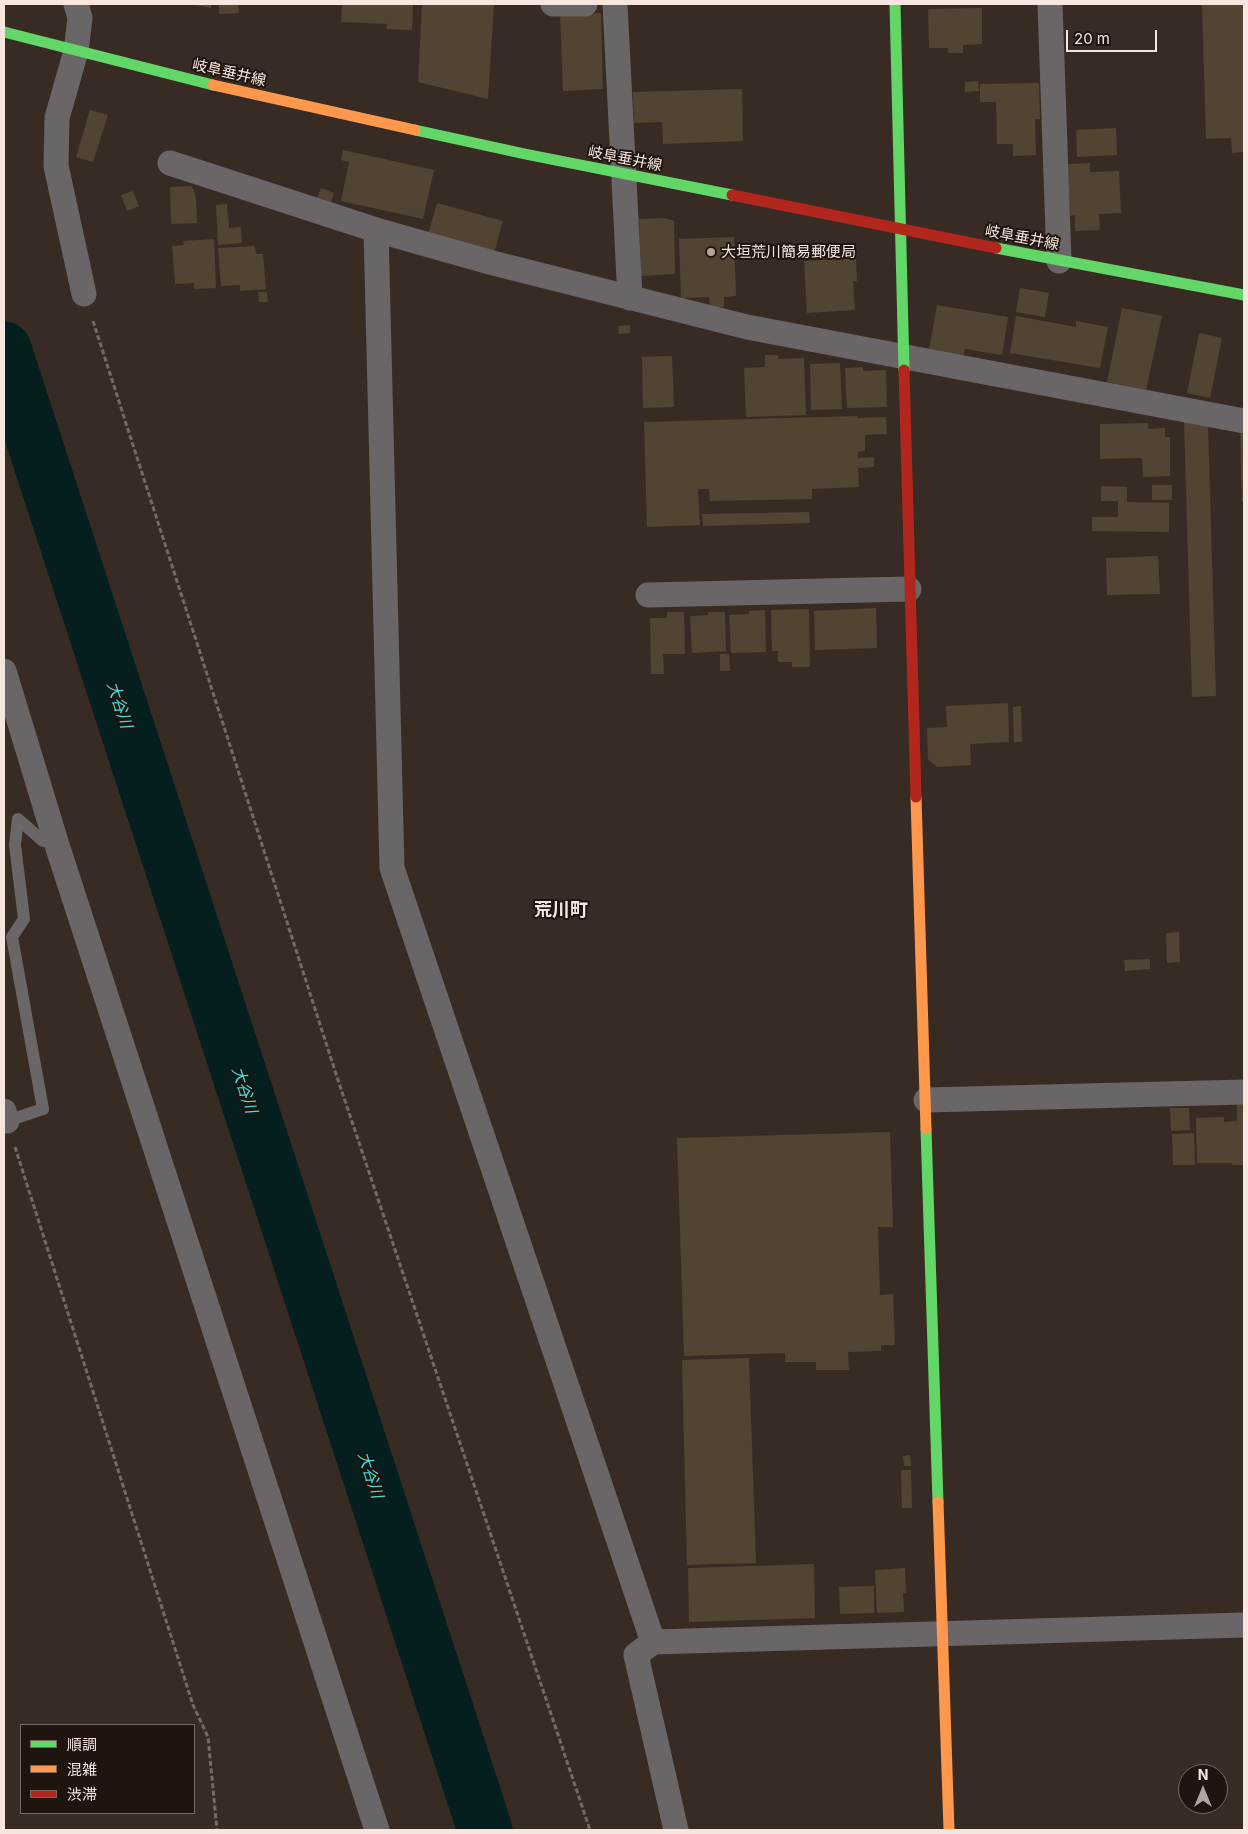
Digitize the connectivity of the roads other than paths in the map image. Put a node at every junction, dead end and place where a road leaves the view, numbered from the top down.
1 (76, 4) edge
2 (553, 4) edge
3 (585, 4) edge
4 (615, 4) edge
5 (895, 4) edge
6 (1050, 4) edge
7 (4, 32) edge
8 (76, 51) junction
9 (170, 163) dead end
10 (624, 174) junction
11 (376, 230) junction
12 (901, 230) junction
13 (1058, 261) junction
14 (84, 294) road end
15 (1244, 295) edge
16 (630, 298) junction
17 (903, 357) junction
18 (1244, 420) edge
19 (909, 589) junction
20 (648, 595) dead end
21 (4, 671) edge
22 (56, 842) junction
23 (1244, 1092) edge
24 (926, 1100) junction
25 (5, 1116) edge
26 (1244, 1625) edge
27 (942, 1634) junction
28 (653, 1642) junction
29 (378, 1830) edge
30 (676, 1830) edge
31 (949, 1830) edge

1 - 8 street
2 - 3 street
4 - 10 street
5 - 12 street
6 - 13 street
7 - 8 street, 岐阜垂井線
8 - 10 street, 岐阜垂井線
8 - 14 street
9 - 11 street
10 - 12 street, 岐阜垂井線
10 - 16 street
11 - 16 street
11 - 28 street
12 - 13 street, 岐阜垂井線
12 - 17 street
13 - 15 street, 岐阜垂井線
16 - 17 street
17 - 18 street
17 - 19 street
19 - 20 street
19 - 24 street
21 - 22 street
22 - 25 lane
22 - 29 street
23 - 24 street
24 - 27 street
26 - 27 street
27 - 28 street
27 - 31 street
28 - 30 street

